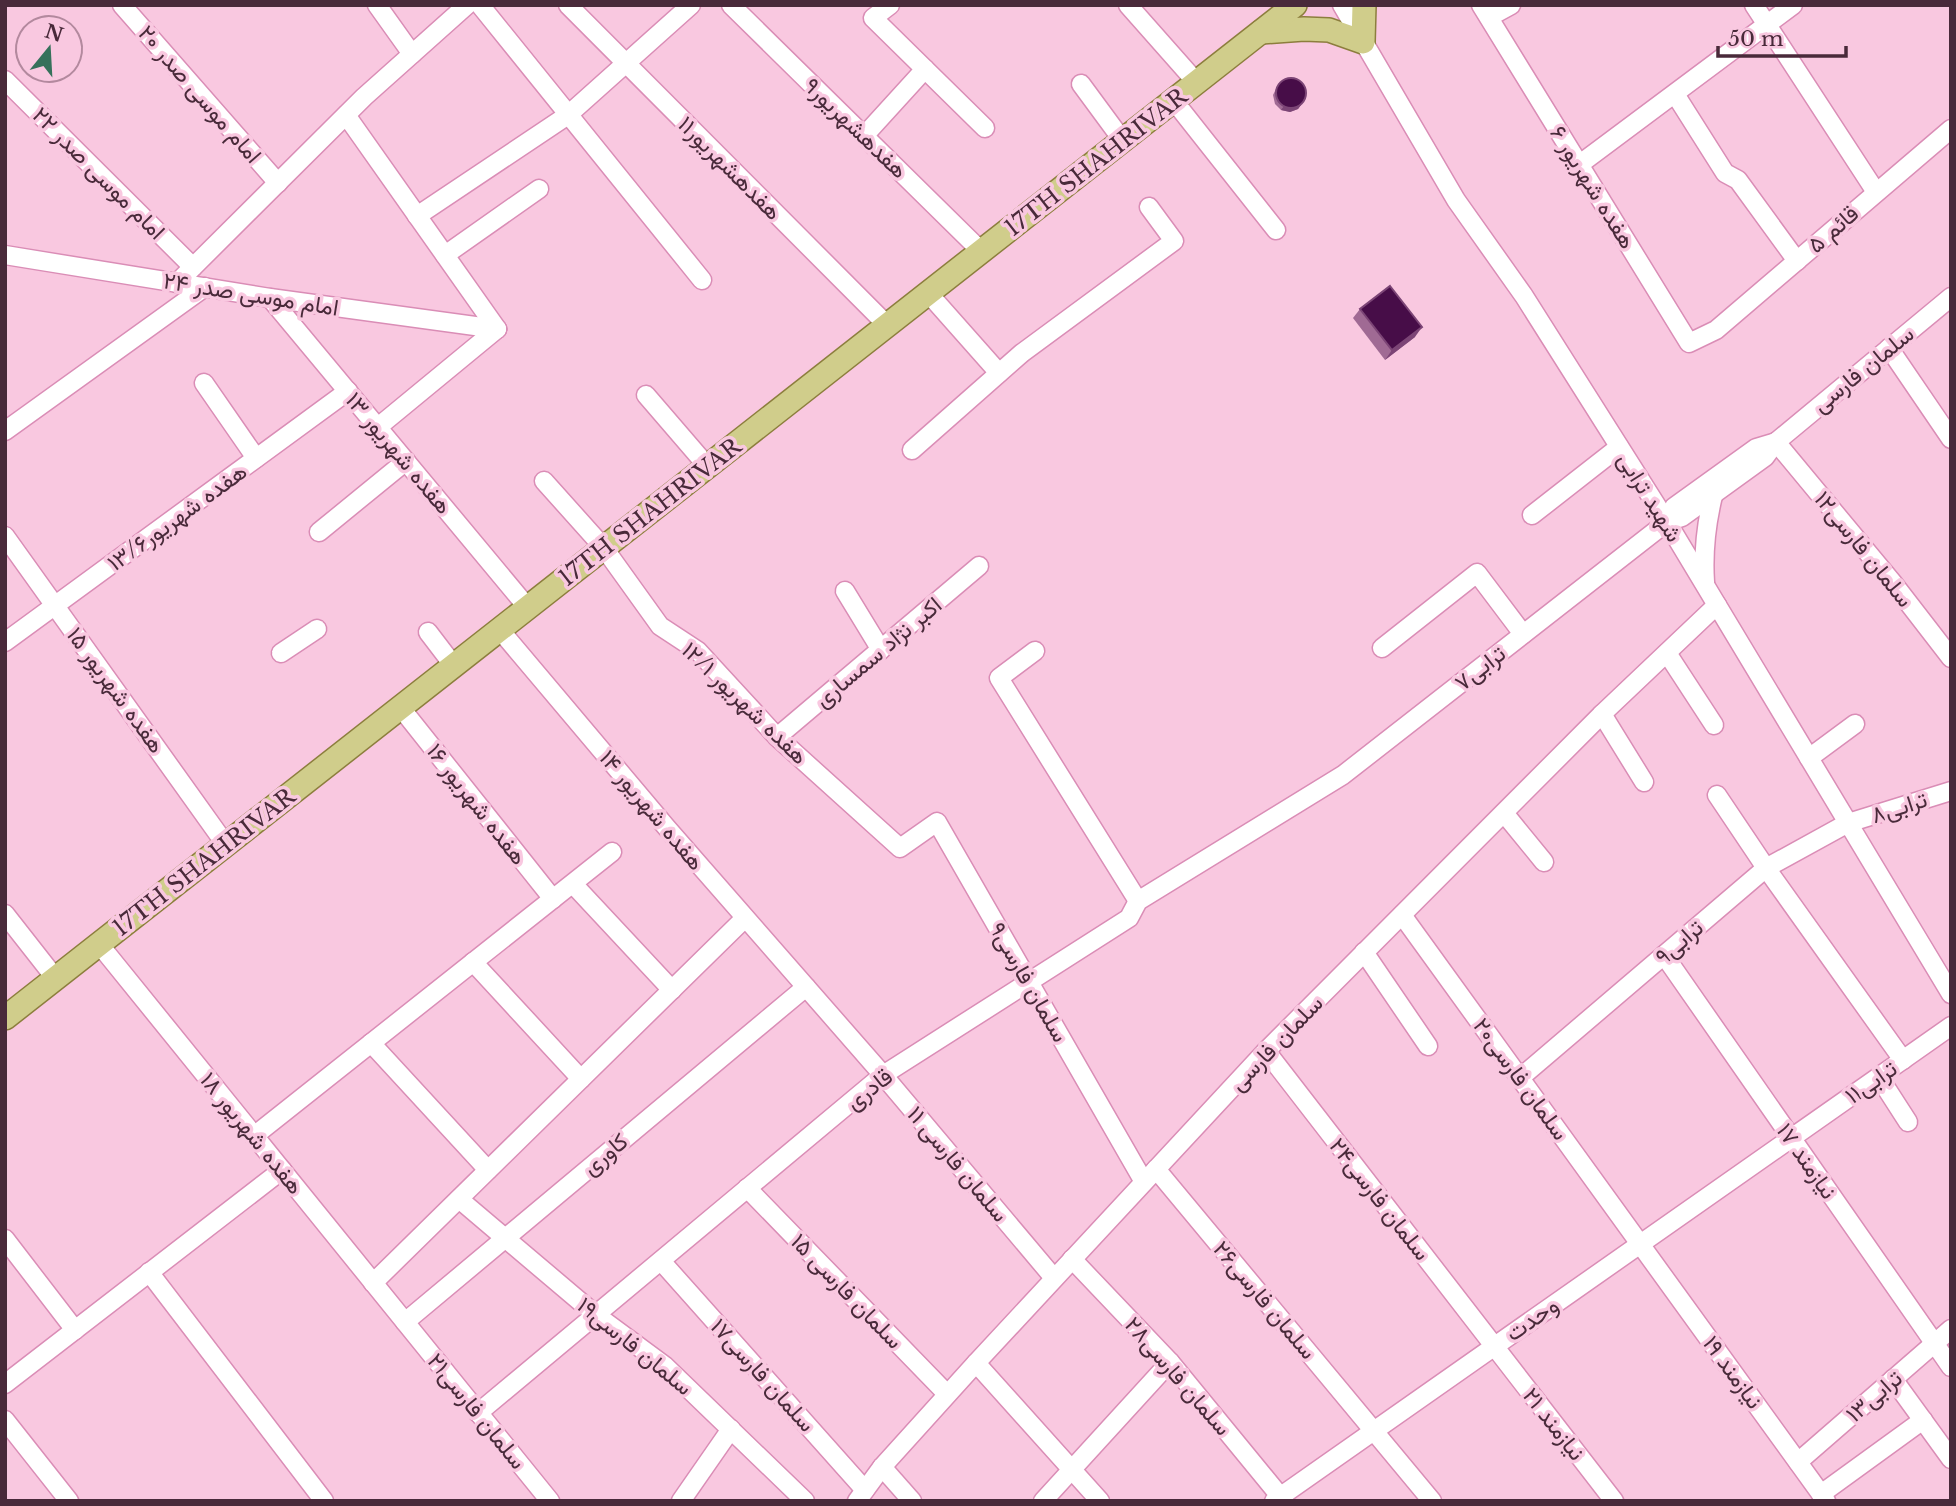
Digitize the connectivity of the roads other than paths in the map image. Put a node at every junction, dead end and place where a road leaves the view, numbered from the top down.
1 (122, 5) edge
2 (377, 5) edge
3 (467, 5) edge
4 (481, 5) edge
5 (691, 5) edge
6 (731, 5) edge
7 (890, 5) edge
8 (1128, 5) edge
9 (1295, 5) edge
10 (1342, 5) edge
11 (1364, 5) edge
12 (1511, 5) edge
13 (1754, 5) edge
14 (1793, 5) edge
15 (570, 8) edge
16 (1485, 11) edge
17 (1766, 25) junction
18 (1261, 32) junction
19 (1363, 42) junction
20 (412, 54) junction
21 (626, 64) junction
22 (925, 69) junction
23 (5, 80) edge
24 (1197, 83) junction
25 (1082, 84) dead end
26 (1675, 94) junction
27 (1174, 101) junction
28 (346, 115) junction
29 (569, 115) junction
30 (985, 128) dead end
31 (1951, 129) edge
32 (864, 135) junction
33 (1123, 141) junction
34 (1580, 164) junction
35 (278, 183) junction
36 (539, 189) dead end
37 (1876, 192) junction
38 (1149, 207) dead end
39 (417, 216) junction
40 (1276, 230) dead end
41 (982, 252) junction
42 (5, 255) edge
43 (445, 255) junction
44 (1797, 261) junction
45 (193, 267) junction
46 (702, 280) dead end
47 (177, 283) junction
48 (205, 287) junction
49 (929, 294) junction
50 (1951, 297) edge
51 (271, 298) junction
52 (888, 326) junction
53 (497, 329) junction
54 (1716, 330) joint
55 (1889, 348) junction
56 (999, 373) junction
57 (204, 383) dead end
58 (348, 391) junction
59 (646, 395) dead end
60 (377, 427) junction
61 (5, 431) edge
62 (1951, 439) edge
63 (1776, 442) junction
64 (1619, 447) junction
65 (912, 450) dead end
66 (256, 458) junction
67 (406, 461) junction
68 (708, 467) junction
69 (544, 481) dead end
70 (1713, 496) junction
71 (1532, 514) dead end
72 (1667, 522) junction
73 (318, 532) dead end
74 (5, 536) edge
75 (604, 548) junction
76 (979, 566) dead end
77 (1705, 585) junction
78 (845, 591) dead end
79 (1717, 605) junction
80 (55, 606) junction
81 (528, 608) junction
82 (317, 629) dead end
83 (500, 630) junction
84 (428, 632) dead end
85 (1523, 634) junction
86 (5, 642) edge
87 (1382, 648) dead end
88 (881, 650) junction
89 (1035, 651) dead end
90 (281, 653) dead end
91 (1667, 653) junction
92 (1951, 658) edge
93 (454, 666) junction
94 (401, 708) junction
95 (1602, 714) junction
96 (1855, 724) dead end
97 (1714, 725) dead end
98 (777, 737) junction
99 (1809, 758) junction
100 (1644, 782) dead end
101 (1951, 790) edge
102 (1717, 795) dead end
103 (1289, 808) joint
104 (1504, 813) junction
105 (1848, 823) junction
106 (226, 845) junction
107 (900, 848) joint
108 (612, 852) dead end
109 (1544, 862) dead end
110 (1766, 867) junction
111 (573, 884) junction
112 (553, 899) junction
113 (1138, 901) junction
114 (5, 914) edge
115 (1402, 915) junction
116 (745, 918) junction
117 (99, 944) junction
118 (1364, 952) junction
119 (1664, 955) junction
120 (473, 962) junction
121 (56, 979) junction
122 (1029, 982) junction
123 (806, 987) junction
124 (672, 990) junction
125 (1951, 994) edge
126 (5, 1018) edge
127 (1951, 1026) edge
128 (372, 1043) junction
129 (1428, 1046) dead end
130 (1266, 1051) junction
131 (1903, 1060) junction
132 (883, 1075) junction
133 (1879, 1077) junction
134 (1520, 1078) junction
135 (581, 1079) junction
136 (1908, 1122) dead end
137 (254, 1136) junction
138 (1791, 1138) junction
139 (282, 1170) junction
140 (488, 1170) junction
141 (1150, 1175) junction
142 (747, 1188) junction
143 (459, 1199) junction
144 (505, 1238) junction
145 (5, 1239) edge
146 (1640, 1244) junction
147 (1072, 1259) junction
148 (661, 1261) junction
149 (149, 1272) junction
150 (1054, 1278) junction
151 (373, 1283) junction
152 (596, 1315) junction
153 (405, 1322) junction
154 (1951, 1329) edge
155 (75, 1330) junction
156 (1934, 1343) junction
157 (1494, 1346) junction
158 (1170, 1362) junction
159 (976, 1363) junction
160 (1951, 1367) edge
161 (1894, 1379) junction
162 (5, 1384) edge
163 (947, 1394) junction
164 (478, 1413) junction
165 (5, 1420) edge
166 (1923, 1420) junction
167 (731, 1429) junction
168 (1374, 1430) junction
169 (1951, 1459) edge
170 (1798, 1462) junction
171 (882, 1467) junction
172 (1072, 1469) junction
173 (861, 1495) edge
174 (1823, 1498) edge
175 (1279, 1499) edge
176 (69, 1501) edge
177 (324, 1501) edge
178 (550, 1501) edge
179 (681, 1501) edge
180 (805, 1501) edge
181 (912, 1501) edge
182 (1043, 1501) edge
183 (1100, 1501) edge
184 (1432, 1501) edge
185 (1614, 1501) edge

1 - 35 street, امام موسی صدر ۲۰
2 - 20 street
3 - 20 street
4 - 29 street
5 - 21 street
6 - 32 street, هفدهشهریور۹
7 - 22 street
8 - 24 street
9 - 18 main road, 17TH SHAHRIVAR
10 - 19 street, شهید ترابی
11 - 19 main road
12 - 16 street
13 - 17 street
14 - 17 street
15 - 21 street, هفدهشهریور۱۱
16 - 34 street, هفده شهریور ۶
17 - 26 street
17 - 37 street
18 - 19 main road
18 - 24 main road, 17TH SHAHRIVAR
19 - 64 street, شهید ترابی
20 - 28 street
21 - 29 street
21 - 52 street, هفدهشهریور۱۱
22 - 30 street
22 - 32 street
23 - 45 street, امام موسی صدر ۲۲
24 - 27 main road, 17TH SHAHRIVAR
25 - 33 street
26 - 34 street
26 - 44 street
27 - 33 main road, 17TH SHAHRIVAR
27 - 40 street
28 - 35 street
28 - 39 street
29 - 39 street
29 - 46 street
31 - 37 street, قائم ۵
32 - 41 street, هفدهشهریور۹
33 - 41 main road, 17TH SHAHRIVAR
34 - 54 street, هفده شهریور ۶
35 - 45 street
36 - 43 street
37 - 44 street, قائم ۵
38 - 56 street
39 - 43 street
41 - 49 main road, 17TH SHAHRIVAR
42 - 47 street, امام موسی صدر ۲۴
43 - 53 street
44 - 54 street, قائم ۵
45 - 47 street
47 - 48 street, امام موسی صدر ۲۴
48 - 51 street, امام موسی صدر ۲۴
48 - 61 street
49 - 52 main road, 17TH SHAHRIVAR
49 - 56 street
50 - 55 street, سلمان فارسی
51 - 53 street, امام موسی صدر ۲۴
51 - 58 street, هفده شهریور ۱۳
52 - 68 main road, 17TH SHAHRIVAR
53 - 60 street
55 - 62 street
55 - 63 street, سلمان فارسی
56 - 65 street
57 - 66 street
58 - 60 street, هفده شهریور ۱۳
58 - 66 street, هفده شهریور۱۳/۶
59 - 68 street
60 - 67 street, هفده شهریور ۱۳
63 - 70 street, سلمان فارسی
63 - 72 street, سلمان فارسی
63 - 92 street, سلمان فارسی۱۲
64 - 71 street
64 - 72 street, شهید ترابی
66 - 80 street, هفده شهریور۱۳/۶
67 - 73 street
67 - 81 street, هفده شهریور ۱۳
68 - 75 main road, 17TH SHAHRIVAR
69 - 75 street, هفده شهریور ۱۲/۱
70 - 72 street, سلمان فارسی
70 - 77 street
72 - 77 street, شهید ترابی
72 - 85 street, ترابی۷
74 - 80 street, هفده شهریور ۱۵
75 - 81 main road, 17TH SHAHRIVAR
75 - 98 street, هفده شهریور ۱۲/۱
76 - 88 street, اکبر نژاد سمساری
77 - 79 street, شهید ترابی
78 - 88 street
79 - 91 street, سلمان فارسی
79 - 99 street, شهید ترابی
80 - 86 street, هفده شهریور۱۳/۶
80 - 106 street, هفده شهریور ۱۵
81 - 83 main road, 17TH SHAHRIVAR
82 - 90 street
83 - 93 main road, 17TH SHAHRIVAR
83 - 116 street, هفده شهریور ۱۴
84 - 93 street
85 - 87 street
85 - 103 street, ترابی۷
88 - 98 street, اکبر نژاد سمساری
89 - 113 street
91 - 95 street, سلمان فارسی
91 - 97 street
93 - 94 main road, 17TH SHAHRIVAR
94 - 106 main road, 17TH SHAHRIVAR
94 - 112 street, هفده شهریور ۱۶
95 - 100 street
95 - 104 street, سلمان فارسی
96 - 99 street
98 - 107 street, هفده شهریور ۱۲/۱
99 - 105 street, شهید ترابی
101 - 105 street, ترابی۸
102 - 110 street
103 - 113 street, قادری
104 - 109 street
104 - 115 street, سلمان فارسی
105 - 110 street, ترابی۹
105 - 125 street, شهید ترابی
106 - 117 main road, 17TH SHAHRIVAR
107 - 122 street, سلمان فارسی۹
108 - 111 street
110 - 119 street, ترابی۹
110 - 131 street
111 - 112 street
111 - 124 street
112 - 120 street
113 - 122 street, قادری
114 - 121 street
115 - 118 street, سلمان فارسی
115 - 134 street, سلمان فارسی۲۰
116 - 123 street, هفده شهریور ۱۴
116 - 124 street
117 - 121 main road, 17TH SHAHRIVAR
117 - 137 street, هفده شهریور ۱۸
118 - 129 street
118 - 130 street, سلمان فارسی
119 - 134 street, ترابی۹
119 - 138 street, نیازمند ۱۷
120 - 128 street
120 - 135 street
121 - 126 main road, 17TH SHAHRIVAR
122 - 132 street, قادری
122 - 141 street, سلمان فارسی۹
123 - 132 street, سلمان فارسی ۱۱
123 - 144 street, کاوری
124 - 135 street
127 - 131 street, ترابی۱۱
128 - 137 street
128 - 140 street
130 - 141 street, سلمان فارسی
130 - 157 street, سلمان فارسی۲۴
131 - 133 street, ترابی۱۱
132 - 142 street, قادری
132 - 150 street, سلمان فارسی ۱۱
133 - 136 street
133 - 138 street, ترابی۱۱
134 - 146 street, سلمان فارسی۲۰
135 - 140 street
137 - 139 street, هفده شهریور ۱۸
138 - 146 street, وحدت
138 - 156 street, نیازمند ۱۷
139 - 149 street
139 - 151 street, هفده شهریور ۱۸
140 - 143 street
141 - 147 street, سلمان فارسی
141 - 168 street, سلمان فارسی۲۶
142 - 148 street, قادری
142 - 163 street, سلمان فارسی ۱۵
143 - 144 street, سلمان فارسی۱۹
143 - 151 street
144 - 152 street, سلمان فارسی۱۹
144 - 153 street, کاوری
145 - 155 street
146 - 157 street, وحدت
146 - 170 street, نیازمند ۱۹
147 - 150 street, سلمان فارسی
147 - 158 street, سلمان فارسی۲۸
148 - 152 street, قادری
148 - 173 street, سلمان فارسی۱۷
149 - 155 street
149 - 177 street
150 - 159 street, سلمان فارسی
151 - 153 street, هفده شهریور ۱۸
152 - 164 street, قادری
152 - 167 street, سلمان فارسی۱۹
153 - 164 street, سلمان فارسی۲۱
154 - 156 street, ترابی۱۳
155 - 162 street
156 - 160 street, نیازمند ۱۷
156 - 161 street, ترابی۱۳
157 - 168 street, وحدت
157 - 185 street, نیازمند ۲۱
158 - 172 street
158 - 175 street, سلمان فارسی۲۸
159 - 163 street, سلمان فارسی
159 - 172 street
161 - 166 street
161 - 170 street, ترابی۱۳
163 - 171 street, سلمان فارسی
164 - 178 street, سلمان فارسی۲۱
165 - 176 street
166 - 169 street
166 - 174 street
167 - 179 street
167 - 180 street, سلمان فارسی۱۹
168 - 175 street, وحدت
168 - 184 street, سلمان فارسی۲۶
170 - 174 street, نیازمند ۱۹
171 - 173 street, سلمان فارسی
171 - 181 street
172 - 182 street
172 - 183 street

